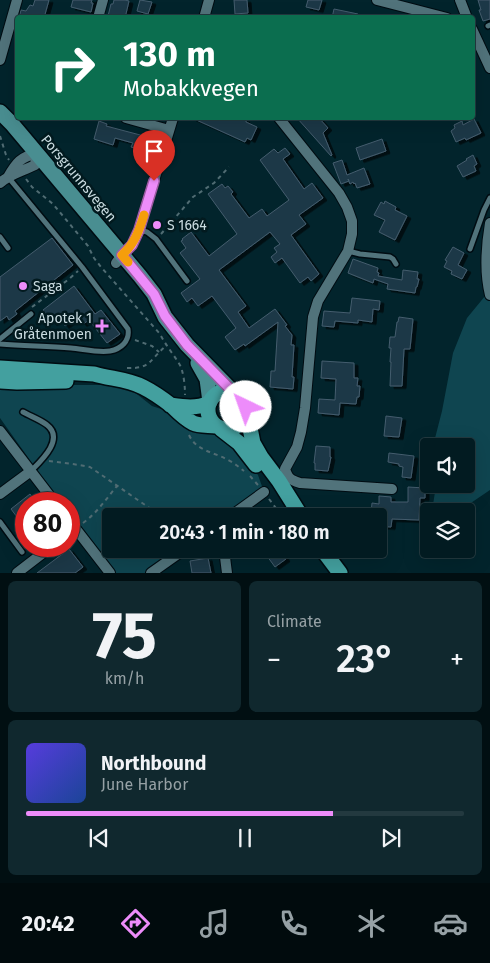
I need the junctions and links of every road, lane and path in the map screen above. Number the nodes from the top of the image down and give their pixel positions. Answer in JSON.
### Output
{"nodes":[{"id":1,"x":18,"y":0,"type":"edge"},
{"id":2,"x":103,"y":0,"type":"edge"},
{"id":3,"x":209,"y":0,"type":"edge"},
{"id":4,"x":377,"y":0,"type":"edge"},
{"id":5,"x":460,"y":0,"type":"edge"},
{"id":6,"x":99,"y":15,"type":"edge"},
{"id":7,"x":205,"y":15,"type":"edge"},
{"id":8,"x":435,"y":15,"type":"edge"},
{"id":9,"x":466,"y":15,"type":"edge"},
{"id":10,"x":475,"y":33,"type":"edge"},
{"id":11,"x":486,"y":48,"type":"edge"},
{"id":12,"x":0,"y":60,"type":"edge"},
{"id":13,"x":490,"y":68,"type":"edge"},
{"id":14,"x":0,"y":112,"type":"edge"},
{"id":15,"x":0,"y":120,"type":"edge"},
{"id":16,"x":133,"y":120,"type":"edge"},
{"id":17,"x":172,"y":120,"type":"edge"},
{"id":18,"x":281,"y":120,"type":"edge"},
{"id":19,"x":169,"y":130,"type":"junction"},
{"id":20,"x":0,"y":136,"type":"edge"},
{"id":21,"x":33,"y":158,"type":"junction"},
{"id":22,"x":9,"y":160,"type":"dead end"},
{"id":23,"x":229,"y":167,"type":"dead end"},
{"id":24,"x":24,"y":178,"type":"dead end"},
{"id":25,"x":4,"y":180,"type":"edge"},
{"id":26,"x":490,"y":198,"type":"edge"},
{"id":27,"x":490,"y":223,"type":"edge"},
{"id":28,"x":139,"y":230,"type":"junction"},
{"id":29,"x":0,"y":238,"type":"edge"},
{"id":30,"x":156,"y":239,"type":"junction"},
{"id":31,"x":8,"y":248,"type":"dead end"},
{"id":32,"x":470,"y":249,"type":"dead end"},
{"id":33,"x":348,"y":251,"type":"junction"},
{"id":34,"x":119,"y":259,"type":"junction"},
{"id":35,"x":396,"y":264,"type":"dead end"},
{"id":36,"x":82,"y":266,"type":"junction"},
{"id":37,"x":187,"y":282,"type":"dead end"},
{"id":38,"x":490,"y":295,"type":"edge"},
{"id":39,"x":31,"y":314,"type":"joint"},
{"id":40,"x":128,"y":338,"type":"junction"},
{"id":41,"x":0,"y":339,"type":"edge"},
{"id":42,"x":0,"y":344,"type":"edge"},
{"id":43,"x":187,"y":345,"type":"junction"},
{"id":44,"x":159,"y":352,"type":"dead end"},
{"id":45,"x":0,"y":368,"type":"edge"},
{"id":46,"x":105,"y":378,"type":"junction"},
{"id":47,"x":0,"y":381,"type":"edge"},
{"id":48,"x":232,"y":391,"type":"junction"},
{"id":49,"x":186,"y":402,"type":"dead end"},
{"id":50,"x":209,"y":403,"type":"junction"},
{"id":51,"x":170,"y":405,"type":"junction"},
{"id":52,"x":23,"y":412,"type":"dead end"},
{"id":53,"x":247,"y":413,"type":"junction"},
{"id":54,"x":218,"y":427,"type":"junction"},
{"id":55,"x":188,"y":430,"type":"dead end"},
{"id":56,"x":0,"y":431,"type":"edge"},
{"id":57,"x":42,"y":460,"type":"junction"},
{"id":58,"x":31,"y":471,"type":"junction"},
{"id":59,"x":118,"y":486,"type":"junction"},
{"id":60,"x":392,"y":489,"type":"dead end"},
{"id":61,"x":47,"y":492,"type":"edge"},
{"id":62,"x":264,"y":492,"type":"junction"},
{"id":63,"x":0,"y":494,"type":"edge"},
{"id":64,"x":150,"y":508,"type":"edge"},
{"id":65,"x":242,"y":508,"type":"edge"},
{"id":66,"x":276,"y":508,"type":"edge"},
{"id":67,"x":289,"y":508,"type":"edge"},
{"id":68,"x":296,"y":508,"type":"edge"},
{"id":69,"x":0,"y":522,"type":"edge"},
{"id":70,"x":80,"y":523,"type":"edge"},
{"id":71,"x":80,"y":538,"type":"edge"},
{"id":72,"x":15,"y":542,"type":"edge"},
{"id":73,"x":38,"y":557,"type":"edge"},
{"id":74,"x":172,"y":558,"type":"edge"},
{"id":75,"x":225,"y":558,"type":"edge"},
{"id":76,"x":329,"y":558,"type":"edge"},
{"id":77,"x":17,"y":573,"type":"edge"},
{"id":78,"x":110,"y":573,"type":"edge"},
{"id":79,"x":151,"y":573,"type":"edge"},
{"id":80,"x":227,"y":573,"type":"edge"},
{"id":81,"x":340,"y":573,"type":"edge"}],
"edges":[{"from":1,"to":12,"type":"street"},
{"from":2,"to":6,"type":"street"},
{"from":3,"to":7,"type":"street"},
{"from":4,"to":8,"type":"street"},
{"from":5,"to":9,"type":"street"},
{"from":10,"to":11,"type":"street"},
{"from":11,"to":13,"type":"street"},
{"from":14,"to":21,"type":"main road","name":"Porsgrunnsvegen"},
{"from":15,"to":21,"type":"main road","name":"Porsgrunnsvegen"},
{"from":16,"to":19,"type":"street"},
{"from":17,"to":19,"type":"street"},
{"from":18,"to":33,"type":"street"},
{"from":19,"to":28,"type":"street"},
{"from":20,"to":22,"type":"path"},
{"from":21,"to":25,"type":"street"},
{"from":21,"to":34,"type":"main road","name":"Porsgrunnsvegen"},
{"from":23,"to":30,"type":"path"},
{"from":24,"to":49,"type":"path"},
{"from":25,"to":36,"type":"lane"},
{"from":26,"to":32,"type":"lane"},
{"from":27,"to":38,"type":"street"},
{"from":28,"to":30,"type":"lane"},
{"from":28,"to":34,"type":"street"},
{"from":29,"to":31,"type":"lane"},
{"from":30,"to":37,"type":"lane"},
{"from":33,"to":35,"type":"lane"},
{"from":33,"to":60,"type":"street"},
{"from":34,"to":43,"type":"main road","name":"Porsgrunnsvegen"},
{"from":36,"to":39,"type":"path"},
{"from":36,"to":40,"type":"lane"},
{"from":39,"to":41,"type":"lane"},
{"from":40,"to":42,"type":"lane"},
{"from":40,"to":44,"type":"path"},
{"from":43,"to":48,"type":"main road","name":"Porsgrunnsvegen"},
{"from":43,"to":50,"type":"main road","name":"Porsgrunnsvegen"},
{"from":45,"to":46,"type":"highway"},
{"from":46,"to":47,"type":"highway"},
{"from":46,"to":51,"type":"highway"},
{"from":48,"to":50,"type":"highway"},
{"from":48,"to":53,"type":"highway","name":"Porsgrunnsvegen"},
{"from":50,"to":51,"type":"highway"},
{"from":50,"to":54,"type":"highway","name":"Porsgrunnsvegen"},
{"from":51,"to":54,"type":"highway"},
{"from":52,"to":57,"type":"lane"},
{"from":53,"to":54,"type":"highway"},
{"from":53,"to":68,"type":"highway","name":"Porsgrunnsvegen"},
{"from":54,"to":67,"type":"highway"},
{"from":55,"to":62,"type":"path"},
{"from":56,"to":58,"type":"street"},
{"from":57,"to":58,"type":"lane"},
{"from":57,"to":59,"type":"path"},
{"from":58,"to":61,"type":"street"},
{"from":58,"to":63,"type":"street"},
{"from":59,"to":64,"type":"path"},
{"from":59,"to":70,"type":"path"},
{"from":62,"to":65,"type":"street"},
{"from":62,"to":66,"type":"path"},
{"from":69,"to":72,"type":"lane"},
{"from":71,"to":78,"type":"street"},
{"from":73,"to":77,"type":"street"},
{"from":74,"to":79,"type":"street"},
{"from":75,"to":80,"type":"street"},
{"from":76,"to":81,"type":"highway"}]}
